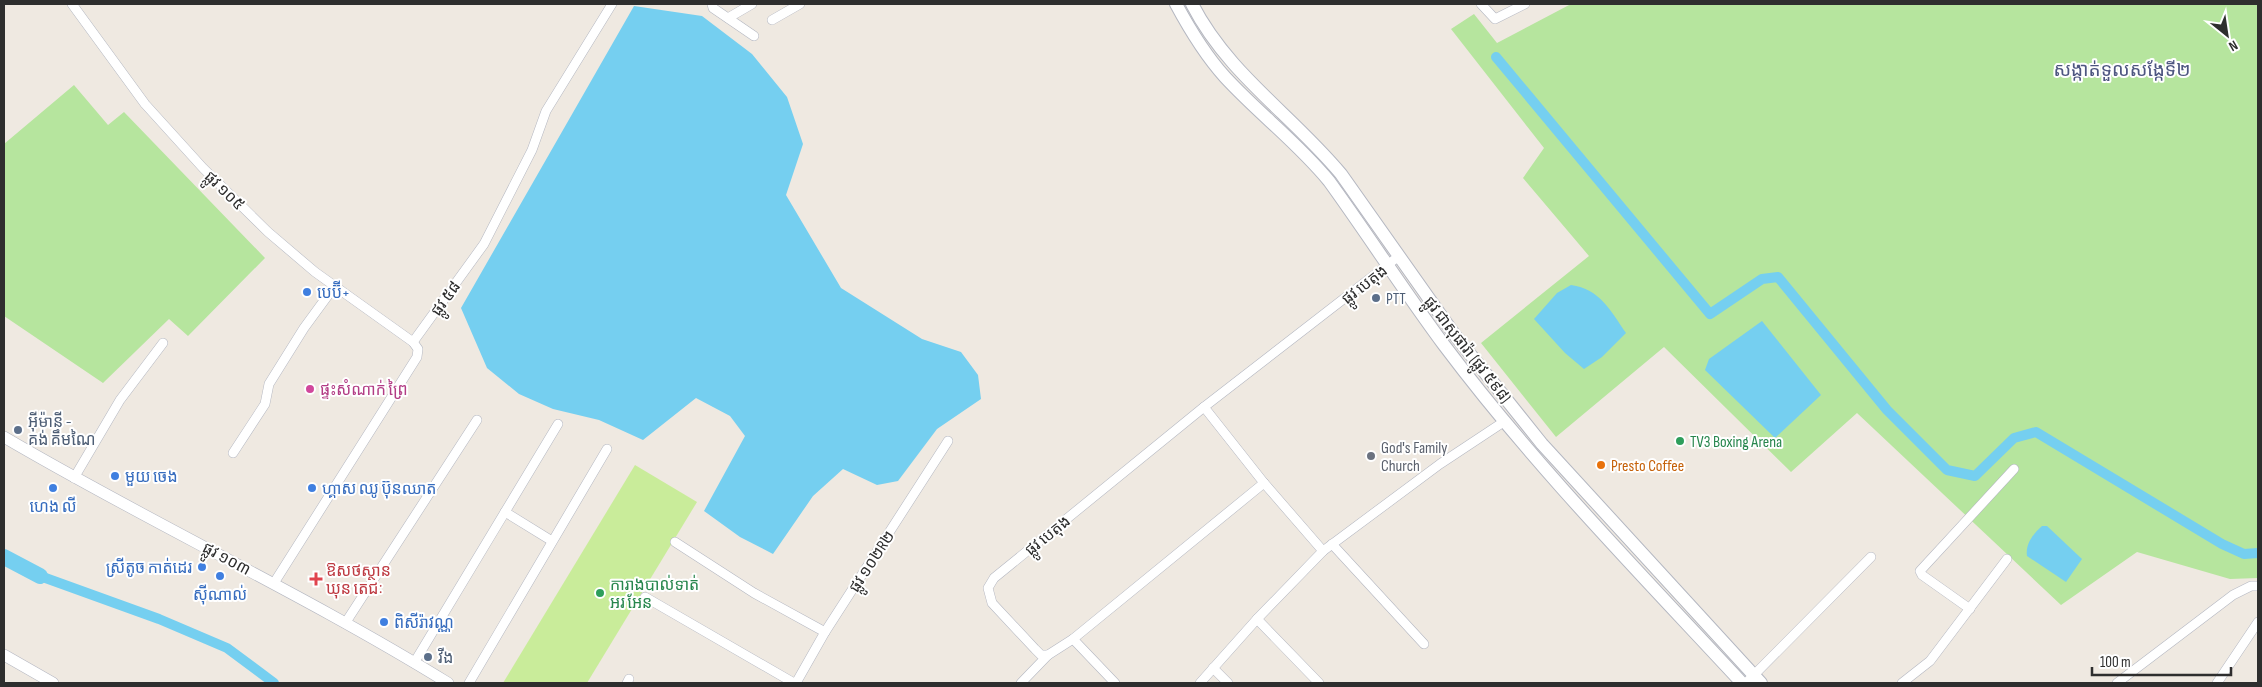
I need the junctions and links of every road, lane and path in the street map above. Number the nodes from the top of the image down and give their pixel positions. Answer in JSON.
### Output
{"nodes":[{"id":1,"x":72,"y":4,"type":"edge"},
{"id":2,"x":612,"y":4,"type":"edge"},
{"id":3,"x":712,"y":4,"type":"edge"},
{"id":4,"x":752,"y":4,"type":"edge"},
{"id":5,"x":800,"y":4,"type":"edge"},
{"id":6,"x":1176,"y":4,"type":"edge"},
{"id":7,"x":1192,"y":4,"type":"edge"},
{"id":8,"x":1481,"y":4,"type":"edge"},
{"id":9,"x":1525,"y":4,"type":"edge"},
{"id":10,"x":728,"y":18,"type":"junction"},
{"id":11,"x":772,"y":20,"type":"dead end"},
{"id":12,"x":754,"y":36,"type":"dead end"},
{"id":13,"x":1399,"y":256,"type":"junction"},
{"id":14,"x":1388,"y":265,"type":"junction"},
{"id":15,"x":334,"y":287,"type":"junction"},
{"id":16,"x":413,"y":342,"type":"junction"},
{"id":17,"x":163,"y":343,"type":"dead end"},
{"id":18,"x":1204,"y":407,"type":"junction"},
{"id":19,"x":477,"y":420,"type":"dead end"},
{"id":20,"x":1505,"y":421,"type":"junction"},
{"id":21,"x":558,"y":424,"type":"dead end"},
{"id":22,"x":4,"y":438,"type":"edge"},
{"id":23,"x":948,"y":441,"type":"dead end"},
{"id":24,"x":607,"y":449,"type":"dead end"},
{"id":25,"x":233,"y":453,"type":"dead end"},
{"id":26,"x":2014,"y":469,"type":"dead end"},
{"id":27,"x":74,"y":478,"type":"junction"},
{"id":28,"x":1264,"y":483,"type":"junction"},
{"id":29,"x":1599,"y":506,"type":"junction"},
{"id":30,"x":505,"y":512,"type":"junction"},
{"id":31,"x":1588,"y":516,"type":"junction"},
{"id":32,"x":552,"y":541,"type":"junction"},
{"id":33,"x":675,"y":542,"type":"dead end"},
{"id":34,"x":1332,"y":544,"type":"junction"},
{"id":35,"x":1323,"y":551,"type":"junction"},
{"id":36,"x":1870,"y":558,"type":"dead end"},
{"id":37,"x":2007,"y":559,"type":"dead end"},
{"id":38,"x":274,"y":583,"type":"junction"},
{"id":39,"x":2258,"y":586,"type":"edge"},
{"id":40,"x":644,"y":597,"type":"dead end"},
{"id":41,"x":1970,"y":609,"type":"junction"},
{"id":42,"x":1257,"y":619,"type":"junction"},
{"id":43,"x":346,"y":622,"type":"junction"},
{"id":44,"x":2258,"y":622,"type":"edge"},
{"id":45,"x":825,"y":632,"type":"junction"},
{"id":46,"x":1073,"y":639,"type":"junction"},
{"id":47,"x":1424,"y":644,"type":"dead end"},
{"id":48,"x":1048,"y":654,"type":"junction"},
{"id":49,"x":4,"y":655,"type":"edge"},
{"id":50,"x":414,"y":663,"type":"junction"},
{"id":51,"x":1213,"y":668,"type":"junction"},
{"id":52,"x":1754,"y":681,"type":"edge"},
{"id":53,"x":1112,"y":682,"type":"edge"},
{"id":54,"x":2122,"y":682,"type":"edge"},
{"id":55,"x":52,"y":683,"type":"edge"},
{"id":56,"x":448,"y":683,"type":"edge"},
{"id":57,"x":469,"y":683,"type":"edge"},
{"id":58,"x":795,"y":683,"type":"edge"},
{"id":59,"x":1021,"y":683,"type":"edge"},
{"id":60,"x":1200,"y":683,"type":"edge"},
{"id":61,"x":1228,"y":683,"type":"edge"},
{"id":62,"x":1319,"y":683,"type":"edge"},
{"id":63,"x":1742,"y":683,"type":"edge"},
{"id":64,"x":1902,"y":683,"type":"edge"},
{"id":65,"x":2217,"y":683,"type":"edge"}],
"edges":[{"from":1,"to":15,"type":"street","name":"ផ្លូវ ១០៥"},
{"from":2,"to":16,"type":"street","name":"ផ្លូវ ៥៨"},
{"from":3,"to":10,"type":"street"},
{"from":4,"to":10,"type":"street"},
{"from":5,"to":11,"type":"street"},
{"from":6,"to":14,"type":"main road","name":"ផ្លូវ ជាសុផារ៉ា (ផ្លូវ ៥៩៨)"},
{"from":7,"to":13,"type":"main road","name":"ផ្លូវ ជាសុផារ៉ា (ផ្លូវ ៥៩៨)"},
{"from":8,"to":9,"type":"street"},
{"from":10,"to":12,"type":"street"},
{"from":13,"to":14,"type":"street","name":"ផ្លូវ បេតុង"},
{"from":13,"to":29,"type":"main road","name":"ផ្លូវ ជាសុផារ៉ា (ផ្លូវ ៥៩៨)"},
{"from":14,"to":18,"type":"street","name":"ផ្លូវ បេតុង"},
{"from":14,"to":20,"type":"main road","name":"ផ្លូវ ជាសុផារ៉ា (ផ្លូវ ៥៩៨)"},
{"from":15,"to":16,"type":"street","name":"ផ្លូវ ១០៥"},
{"from":15,"to":25,"type":"street"},
{"from":16,"to":38,"type":"street"},
{"from":17,"to":27,"type":"street"},
{"from":18,"to":28,"type":"street"},
{"from":18,"to":48,"type":"street","name":"ផ្លូវ បេតុង"},
{"from":19,"to":43,"type":"street"},
{"from":20,"to":31,"type":"main road","name":"ផ្លូវ ជាសុផារ៉ា (ផ្លូវ ៥៩៨)"},
{"from":20,"to":34,"type":"street"},
{"from":21,"to":30,"type":"street"},
{"from":22,"to":27,"type":"street","name":"ផ្លូវ ១០៣"},
{"from":23,"to":45,"type":"street","name":"ផ្លូវ ១០២R២"},
{"from":24,"to":32,"type":"street"},
{"from":26,"to":41,"type":"street"},
{"from":27,"to":38,"type":"street","name":"ផ្លូវ ១០៣"},
{"from":28,"to":35,"type":"street"},
{"from":28,"to":46,"type":"street"},
{"from":29,"to":31,"type":"main road"},
{"from":29,"to":52,"type":"main road","name":"ផ្លូវ ជាសុផារ៉ា (ផ្លូវ ៥៩៨)"},
{"from":30,"to":32,"type":"street"},
{"from":30,"to":50,"type":"street"},
{"from":31,"to":63,"type":"main road","name":"ផ្លូវ ជាសុផារ៉ា (ផ្លូវ ៥៩៨)"},
{"from":32,"to":57,"type":"street"},
{"from":33,"to":45,"type":"street"},
{"from":34,"to":35,"type":"street"},
{"from":34,"to":47,"type":"street"},
{"from":35,"to":42,"type":"street"},
{"from":36,"to":52,"type":"street"},
{"from":37,"to":41,"type":"street"},
{"from":38,"to":43,"type":"street","name":"ផ្លូវ ១០៣"},
{"from":39,"to":54,"type":"street"},
{"from":40,"to":58,"type":"street"},
{"from":41,"to":64,"type":"street"},
{"from":42,"to":51,"type":"street"},
{"from":42,"to":62,"type":"street"},
{"from":43,"to":50,"type":"street","name":"ផ្លូវ ១០៣"},
{"from":44,"to":65,"type":"street"},
{"from":45,"to":58,"type":"street","name":"ផ្លូវ ១០២R២"},
{"from":46,"to":48,"type":"street"},
{"from":46,"to":53,"type":"street"},
{"from":48,"to":59,"type":"street"},
{"from":49,"to":55,"type":"street"},
{"from":50,"to":56,"type":"street","name":"ផ្លូវ ១០៣"},
{"from":51,"to":60,"type":"street"},
{"from":51,"to":61,"type":"street"}]}
